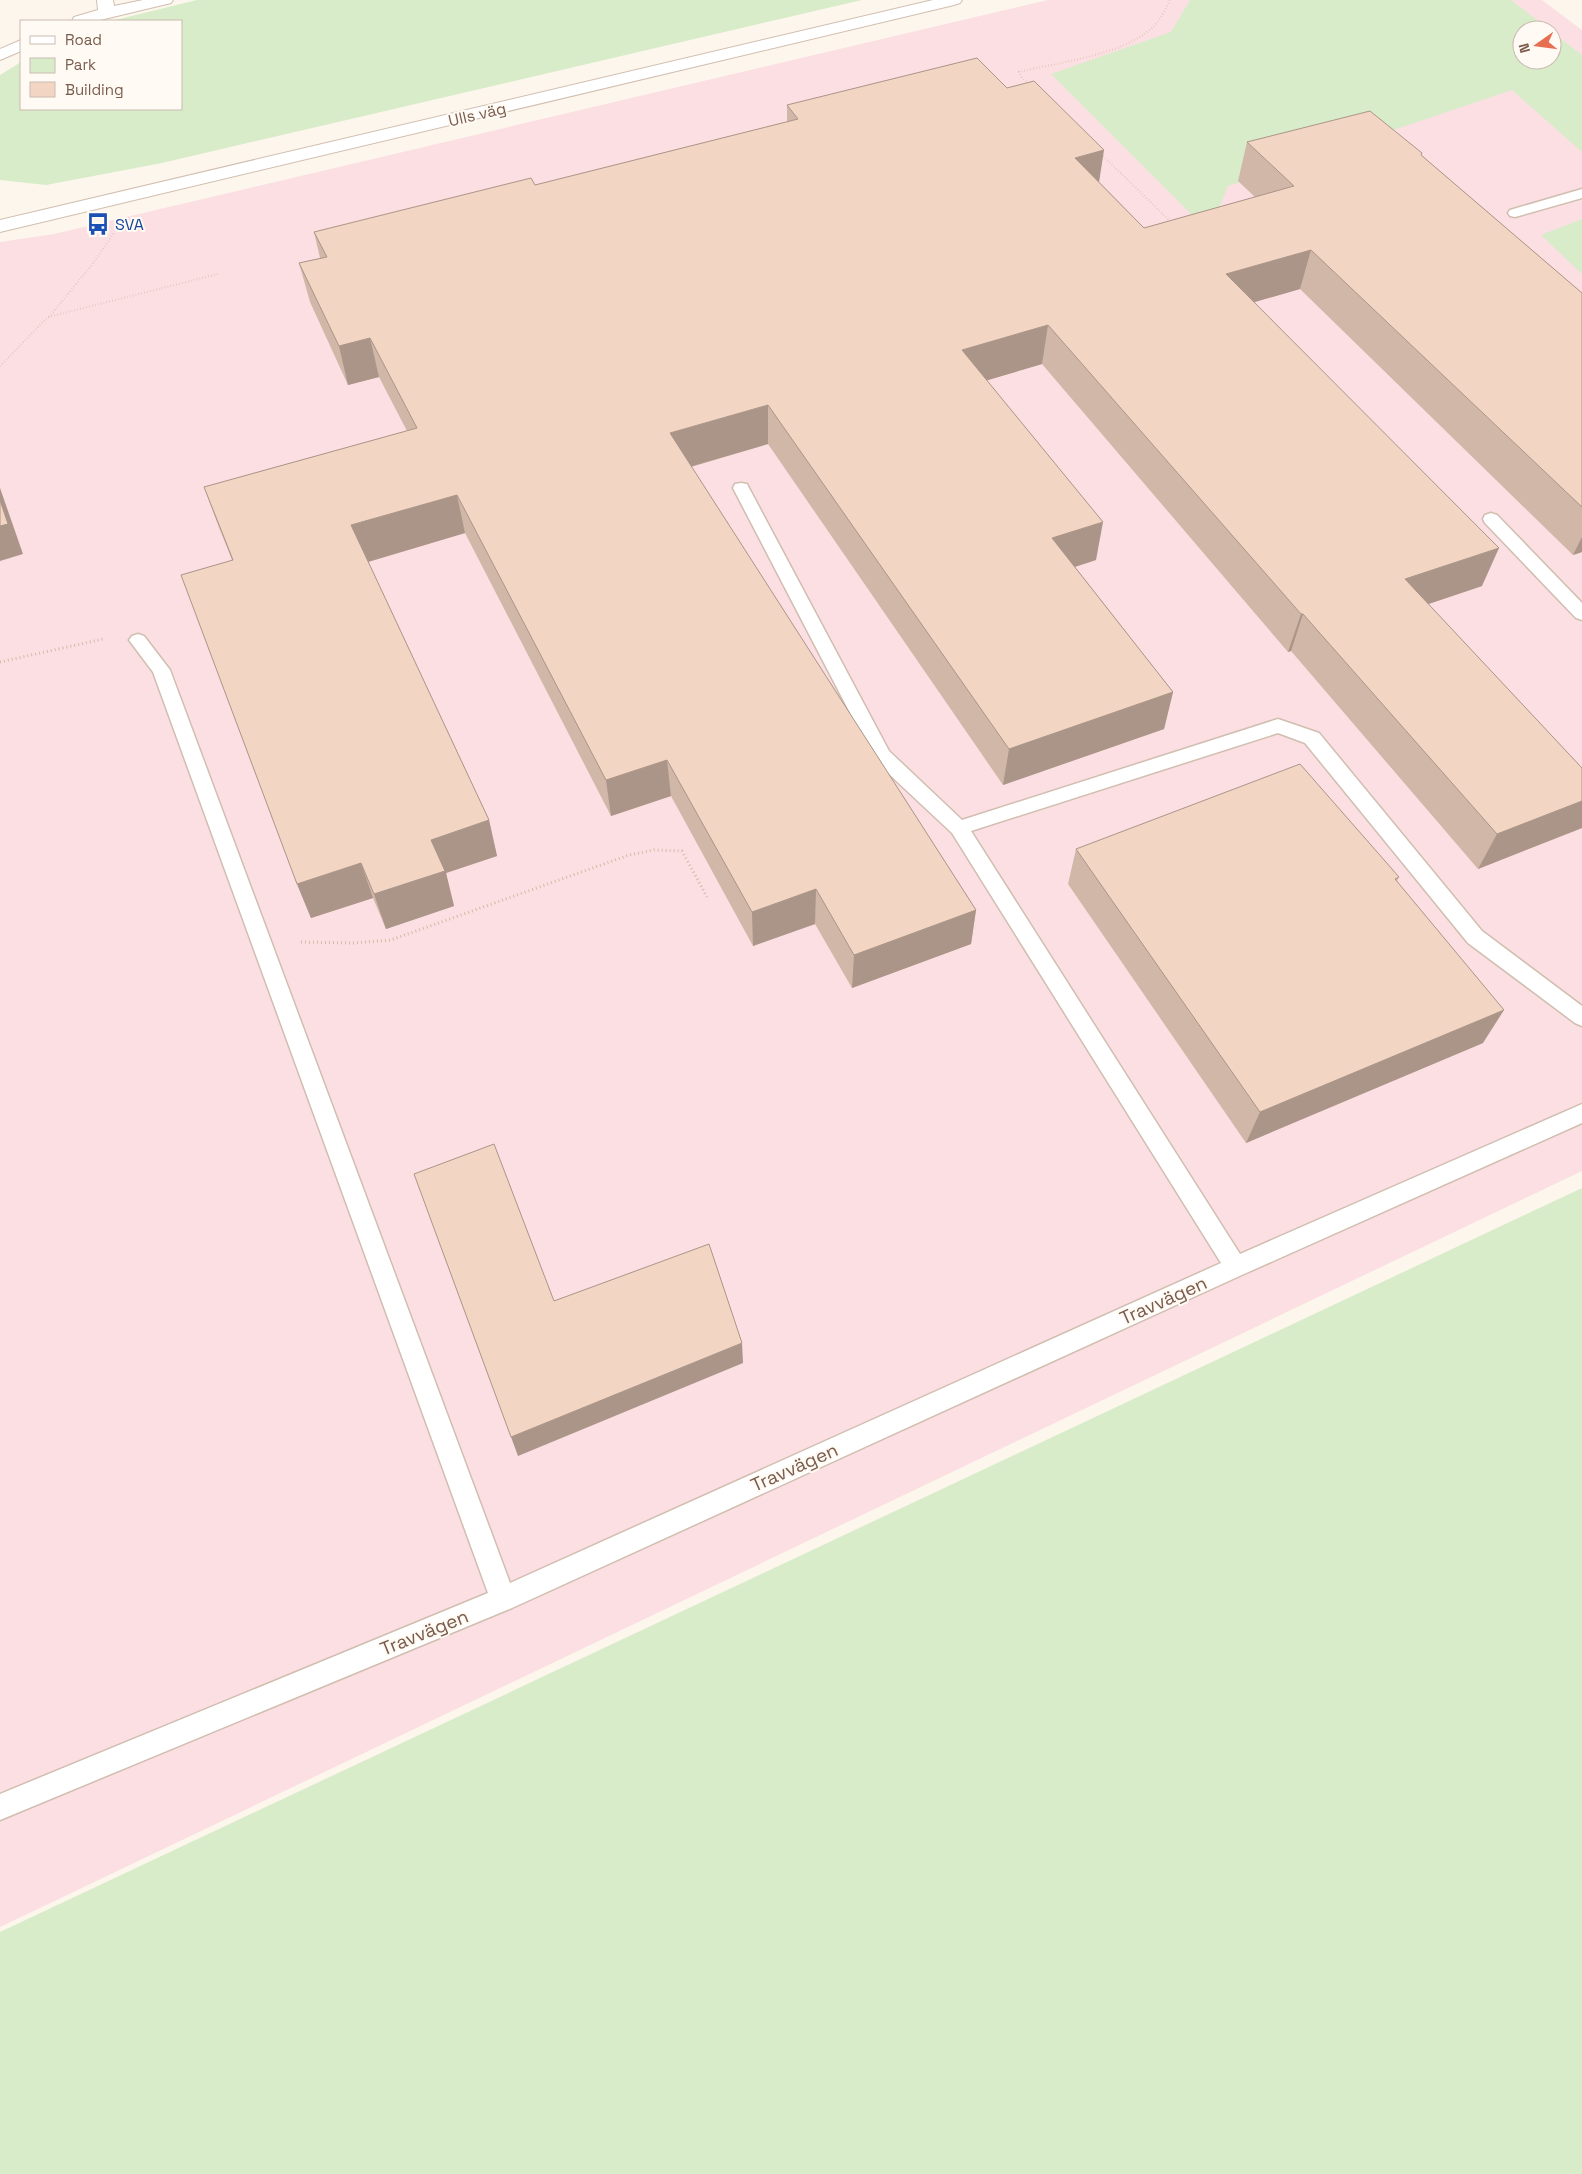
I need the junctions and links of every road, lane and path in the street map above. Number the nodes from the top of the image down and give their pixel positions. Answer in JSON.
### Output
{"nodes":[{"id":1,"x":165,"y":0,"type":"edge"},
{"id":2,"x":954,"y":0,"type":"edge"},
{"id":3,"x":1170,"y":0,"type":"edge"},
{"id":4,"x":105,"y":6,"type":"edge"},
{"id":5,"x":82,"y":20,"type":"edge"},
{"id":6,"x":20,"y":45,"type":"edge"},
{"id":7,"x":0,"y":55,"type":"edge"},
{"id":8,"x":1033,"y":87,"type":"edge"},
{"id":9,"x":1100,"y":154,"type":"dead end"},
{"id":10,"x":1582,"y":193,"type":"edge"},
{"id":11,"x":138,"y":194,"type":"junction"},
{"id":12,"x":1515,"y":213,"type":"dead end"},
{"id":13,"x":0,"y":226,"type":"edge"},
{"id":14,"x":1176,"y":227,"type":"edge"},
{"id":15,"x":218,"y":274,"type":"dead end"},
{"id":16,"x":48,"y":318,"type":"junction"},
{"id":17,"x":0,"y":366,"type":"edge"},
{"id":18,"x":741,"y":488,"type":"dead end"},
{"id":19,"x":1492,"y":519,"type":"dead end"},
{"id":20,"x":1582,"y":614,"type":"edge"},
{"id":21,"x":138,"y":640,"type":"joint"},
{"id":22,"x":0,"y":662,"type":"edge"},
{"id":23,"x":959,"y":828,"type":"junction"},
{"id":24,"x":707,"y":897,"type":"dead end"},
{"id":25,"x":260,"y":940,"type":"junction"},
{"id":26,"x":1582,"y":1017,"type":"edge"},
{"id":27,"x":1582,"y":1113,"type":"edge"},
{"id":28,"x":1236,"y":1267,"type":"junction"},
{"id":29,"x":503,"y":1599,"type":"junction"},
{"id":30,"x":0,"y":1807,"type":"edge"}],
"edges":[{"from":1,"to":4,"type":"street"},
{"from":2,"to":11,"type":"street","name":"Ulls väg"},
{"from":3,"to":8,"type":"path"},
{"from":4,"to":5,"type":"street"},
{"from":6,"to":7,"type":"street"},
{"from":9,"to":14,"type":"path"},
{"from":10,"to":12,"type":"lane"},
{"from":11,"to":13,"type":"street","name":"Ulls väg"},
{"from":11,"to":16,"type":"path"},
{"from":15,"to":16,"type":"path"},
{"from":16,"to":17,"type":"path"},
{"from":18,"to":23,"type":"lane"},
{"from":19,"to":20,"type":"lane"},
{"from":21,"to":22,"type":"path"},
{"from":21,"to":25,"type":"lane"},
{"from":23,"to":26,"type":"lane"},
{"from":23,"to":28,"type":"lane"},
{"from":24,"to":25,"type":"path"},
{"from":25,"to":29,"type":"lane"},
{"from":27,"to":28,"type":"lane","name":"Travvägen"},
{"from":28,"to":29,"type":"lane","name":"Travvägen"},
{"from":29,"to":30,"type":"lane","name":"Travvägen"}]}
